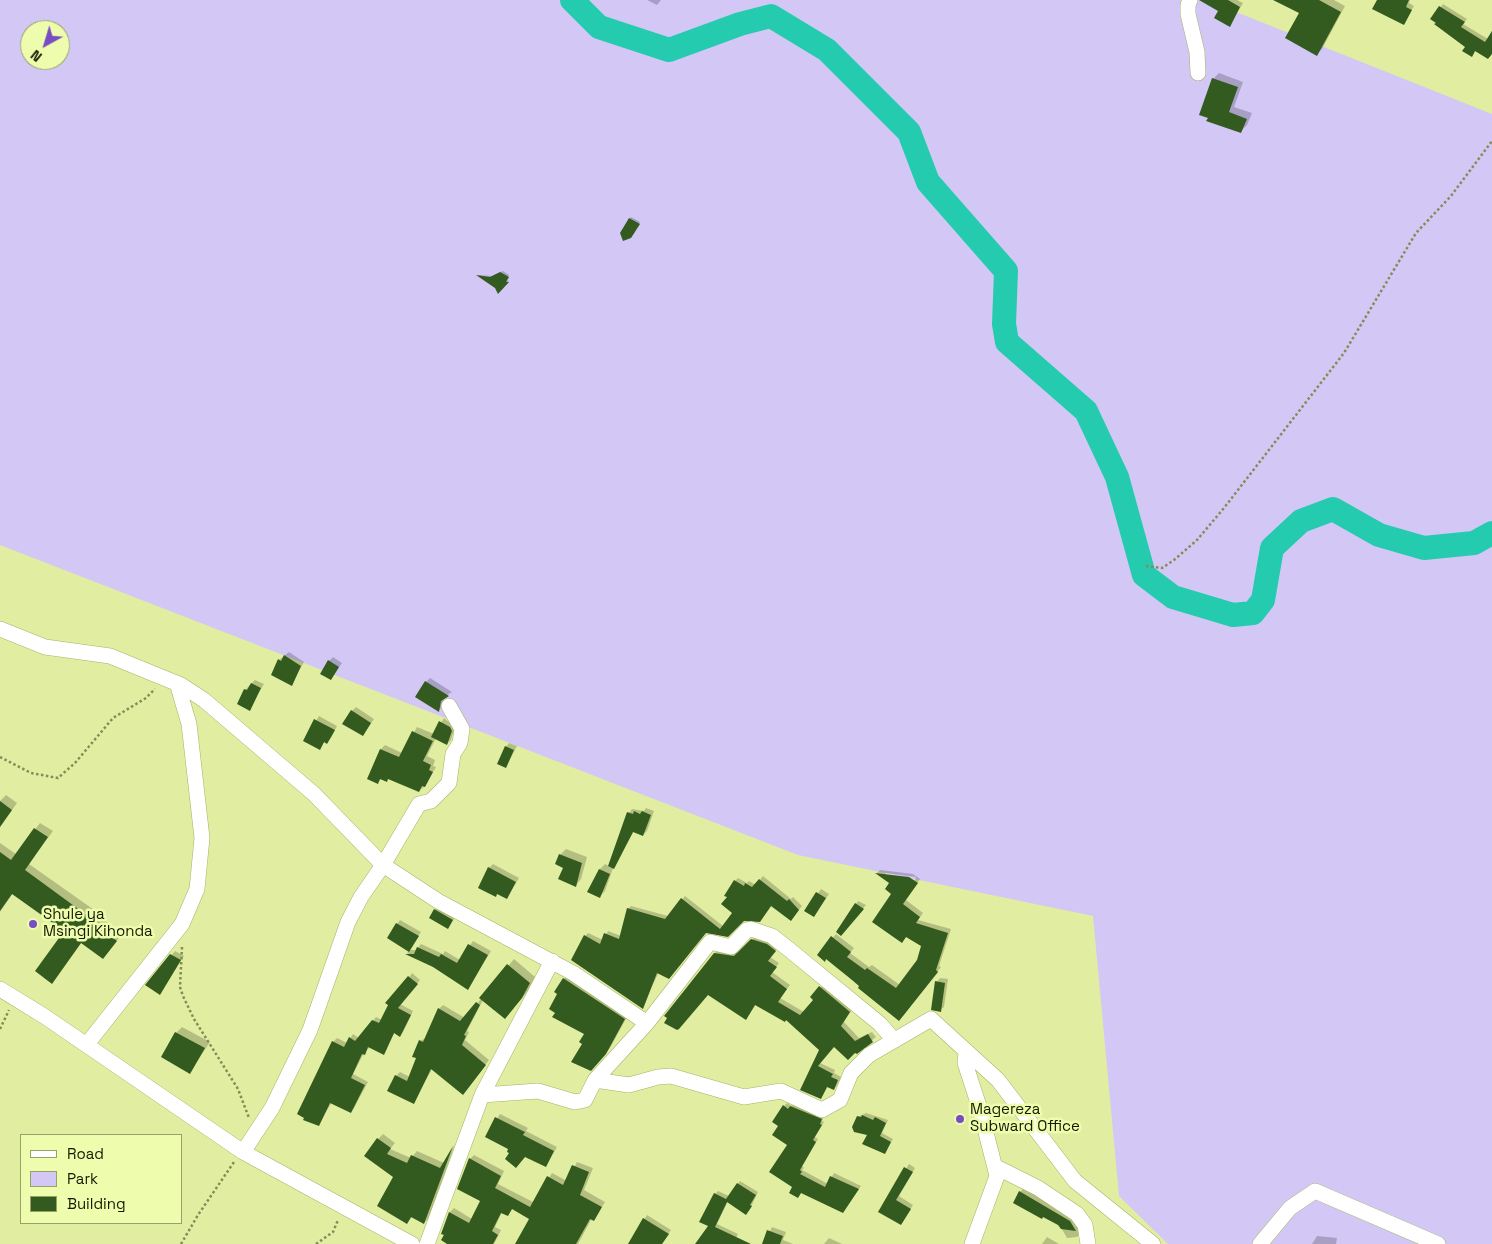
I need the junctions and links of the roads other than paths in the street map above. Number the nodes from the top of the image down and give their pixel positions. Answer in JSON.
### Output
{"nodes":[{"id":1,"x":1190,"y":0,"type":"edge"},
{"id":2,"x":1198,"y":73,"type":"dead end"},
{"id":3,"x":0,"y":629,"type":"edge"},
{"id":4,"x":170,"y":680,"type":"junction"},
{"id":5,"x":448,"y":706,"type":"dead end"},
{"id":6,"x":383,"y":865,"type":"junction"},
{"id":7,"x":552,"y":962,"type":"junction"},
{"id":8,"x":0,"y":989,"type":"edge"},
{"id":9,"x":647,"y":1023,"type":"junction"},
{"id":10,"x":894,"y":1040,"type":"junction"},
{"id":11,"x":86,"y":1044,"type":"junction"},
{"id":12,"x":966,"y":1052,"type":"junction"},
{"id":13,"x":595,"y":1080,"type":"junction"},
{"id":14,"x":482,"y":1095,"type":"junction"},
{"id":15,"x":244,"y":1152,"type":"junction"},
{"id":16,"x":996,"y":1167,"type":"junction"},
{"id":17,"x":412,"y":1244,"type":"edge"},
{"id":18,"x":428,"y":1244,"type":"edge"},
{"id":19,"x":972,"y":1244,"type":"edge"},
{"id":20,"x":1088,"y":1244,"type":"edge"},
{"id":21,"x":1153,"y":1244,"type":"edge"},
{"id":22,"x":1260,"y":1244,"type":"edge"},
{"id":23,"x":1438,"y":1244,"type":"edge"}],
"edges":[{"from":1,"to":2,"type":"street"},
{"from":3,"to":4,"type":"street"},
{"from":4,"to":6,"type":"street"},
{"from":4,"to":11,"type":"street"},
{"from":5,"to":6,"type":"street"},
{"from":6,"to":7,"type":"street"},
{"from":6,"to":15,"type":"street"},
{"from":7,"to":9,"type":"street"},
{"from":7,"to":14,"type":"street"},
{"from":8,"to":11,"type":"street"},
{"from":9,"to":10,"type":"street"},
{"from":9,"to":13,"type":"street"},
{"from":10,"to":12,"type":"street"},
{"from":10,"to":13,"type":"street"},
{"from":11,"to":15,"type":"street"},
{"from":12,"to":16,"type":"street"},
{"from":12,"to":21,"type":"street"},
{"from":13,"to":14,"type":"street"},
{"from":14,"to":18,"type":"street"},
{"from":15,"to":17,"type":"street"},
{"from":16,"to":19,"type":"street"},
{"from":16,"to":20,"type":"street"},
{"from":22,"to":23,"type":"street"}]}
